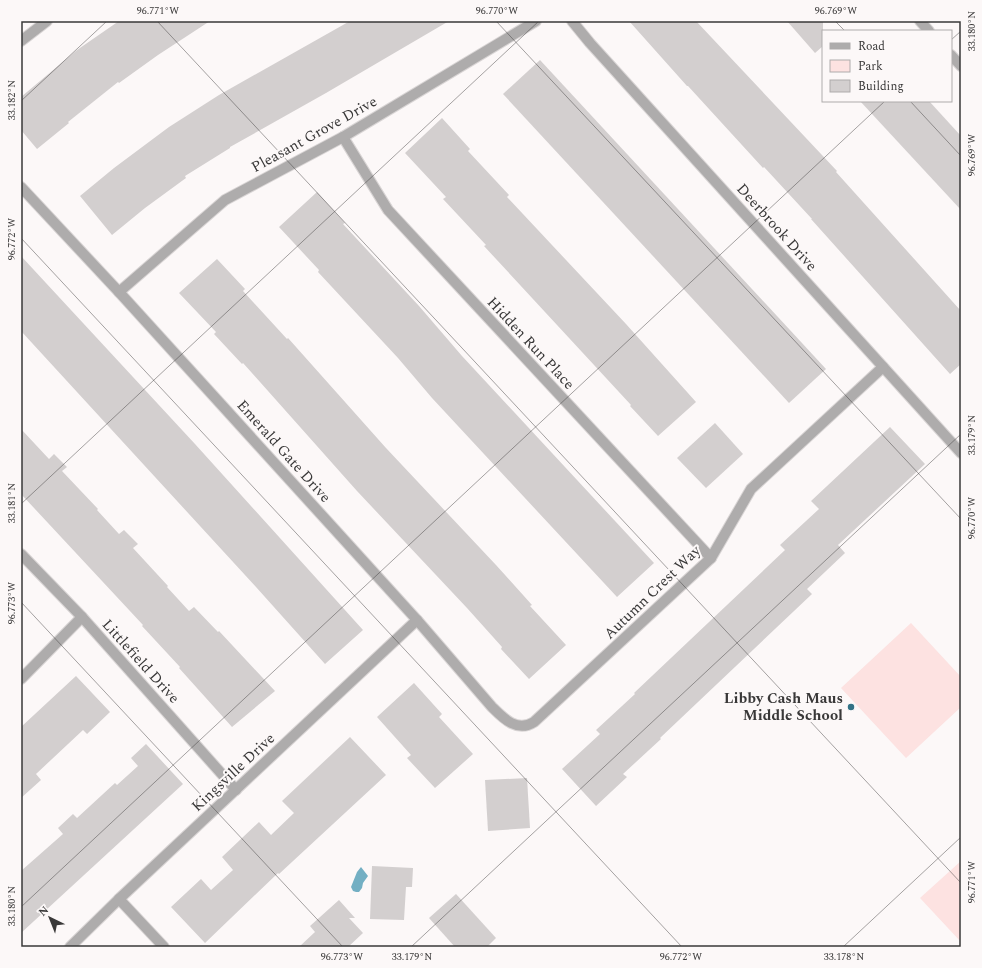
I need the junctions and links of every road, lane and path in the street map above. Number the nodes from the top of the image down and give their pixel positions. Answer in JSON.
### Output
{"nodes":[{"id":1,"x":47,"y":21,"type":"edge"},
{"id":2,"x":536,"y":21,"type":"edge"},
{"id":3,"x":572,"y":21,"type":"edge"},
{"id":4,"x":920,"y":21,"type":"edge"},
{"id":5,"x":928,"y":30,"type":"edge"},
{"id":6,"x":21,"y":41,"type":"edge"},
{"id":7,"x":952,"y":56,"type":"edge"},
{"id":8,"x":961,"y":66,"type":"edge"},
{"id":9,"x":343,"y":137,"type":"junction"},
{"id":10,"x":21,"y":187,"type":"edge"},
{"id":11,"x":119,"y":292,"type":"junction"},
{"id":12,"x":883,"y":367,"type":"junction"},
{"id":13,"x":961,"y":453,"type":"edge"},
{"id":14,"x":21,"y":554,"type":"edge"},
{"id":15,"x":711,"y":558,"type":"junction"},
{"id":16,"x":82,"y":618,"type":"junction"},
{"id":17,"x":417,"y":620,"type":"junction"},
{"id":18,"x":21,"y":679,"type":"edge"},
{"id":19,"x":528,"y":726,"type":"joint"},
{"id":20,"x":236,"y":790,"type":"junction"},
{"id":21,"x":119,"y":899,"type":"junction"},
{"id":22,"x":70,"y":947,"type":"edge"},
{"id":23,"x":164,"y":947,"type":"edge"}],
"edges":[{"from":1,"to":6,"type":"street"},
{"from":2,"to":9,"type":"street","name":"Pleasant Grove Drive"},
{"from":3,"to":12,"type":"street","name":"Deerbrook Drive"},
{"from":4,"to":5,"type":"street"},
{"from":7,"to":8,"type":"street"},
{"from":9,"to":11,"type":"street","name":"Pleasant Grove Drive"},
{"from":9,"to":15,"type":"street","name":"Hidden Run Place"},
{"from":10,"to":11,"type":"street","name":"Emerald Gate Drive"},
{"from":11,"to":17,"type":"street","name":"Emerald Gate Drive"},
{"from":12,"to":13,"type":"street","name":"Deerbrook Drive"},
{"from":12,"to":15,"type":"street","name":"Autumn Crest Way"},
{"from":14,"to":16,"type":"street","name":"Littlefield Drive"},
{"from":15,"to":19,"type":"street","name":"Autumn Crest Way"},
{"from":16,"to":18,"type":"street"},
{"from":16,"to":20,"type":"street","name":"Littlefield Drive"},
{"from":17,"to":19,"type":"street","name":"Emerald Gate Drive"},
{"from":17,"to":20,"type":"street","name":"Kingsville Drive"},
{"from":20,"to":21,"type":"street","name":"Kingsville Drive"},
{"from":21,"to":22,"type":"street","name":"Kingsville Drive"},
{"from":21,"to":23,"type":"street"}]}
